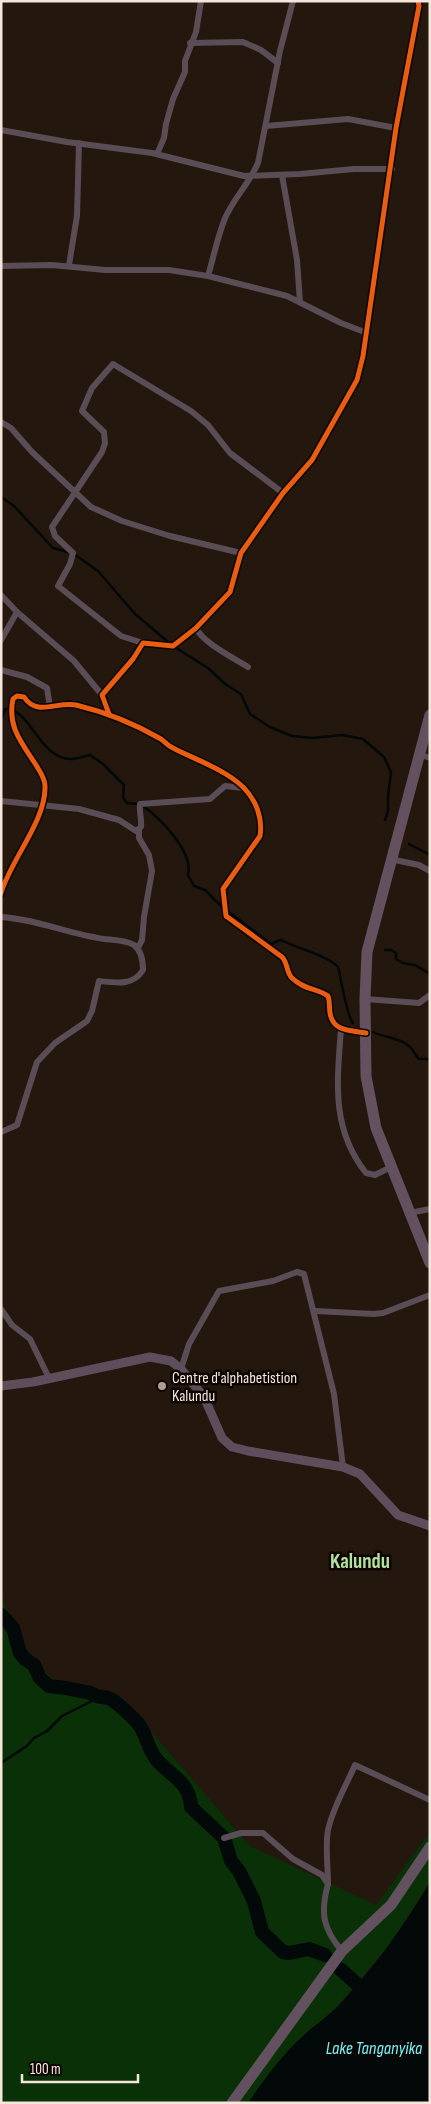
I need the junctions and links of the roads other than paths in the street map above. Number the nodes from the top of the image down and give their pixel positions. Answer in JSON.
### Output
{"nodes":[{"id":1,"x":201,"y":1,"type":"edge"},
{"id":2,"x":293,"y":1,"type":"edge"},
{"id":3,"x":418,"y":1,"type":"edge"},
{"id":4,"x":190,"y":43,"type":"junction"},
{"id":5,"x":278,"y":63,"type":"junction"},
{"id":6,"x":266,"y":126,"type":"junction"},
{"id":7,"x":396,"y":128,"type":"junction"},
{"id":8,"x":1,"y":130,"type":"edge"},
{"id":9,"x":79,"y":143,"type":"junction"},
{"id":10,"x":158,"y":154,"type":"junction"},
{"id":11,"x":392,"y":169,"type":"junction"},
{"id":12,"x":282,"y":175,"type":"junction"},
{"id":13,"x":252,"y":176,"type":"junction"},
{"id":14,"x":1,"y":266,"type":"edge"},
{"id":15,"x":68,"y":266,"type":"junction"},
{"id":16,"x":208,"y":276,"type":"junction"},
{"id":17,"x":300,"y":302,"type":"junction"},
{"id":18,"x":367,"y":333,"type":"junction"},
{"id":19,"x":1,"y":422,"type":"edge"},
{"id":20,"x":283,"y":493,"type":"junction"},
{"id":21,"x":76,"y":494,"type":"junction"},
{"id":22,"x":241,"y":553,"type":"junction"},
{"id":23,"x":1,"y":595,"type":"edge"},
{"id":24,"x":17,"y":612,"type":"junction"},
{"id":25,"x":196,"y":628,"type":"junction"},
{"id":26,"x":1,"y":640,"type":"edge"},
{"id":27,"x":143,"y":643,"type":"junction"},
{"id":28,"x":248,"y":667,"type":"dead end"},
{"id":29,"x":1,"y":670,"type":"edge"},
{"id":30,"x":102,"y":695,"type":"junction"},
{"id":31,"x":50,"y":707,"type":"junction"},
{"id":32,"x":108,"y":714,"type":"junction"},
{"id":33,"x":430,"y":715,"type":"edge"},
{"id":34,"x":424,"y":756,"type":"edge"},
{"id":35,"x":244,"y":788,"type":"junction"},
{"id":36,"x":1,"y":801,"type":"edge"},
{"id":37,"x":42,"y":806,"type":"junction"},
{"id":38,"x":139,"y":830,"type":"junction"},
{"id":39,"x":390,"y":860,"type":"junction"},
{"id":40,"x":430,"y":871,"type":"edge"},
{"id":41,"x":1,"y":893,"type":"edge"},
{"id":42,"x":1,"y":917,"type":"edge"},
{"id":43,"x":138,"y":948,"type":"junction"},
{"id":44,"x":430,"y":995,"type":"edge"},
{"id":45,"x":365,"y":999,"type":"junction"},
{"id":46,"x":341,"y":1029,"type":"junction"},
{"id":47,"x":366,"y":1033,"type":"junction"},
{"id":48,"x":1,"y":1132,"type":"edge"},
{"id":49,"x":393,"y":1166,"type":"junction"},
{"id":50,"x":430,"y":1209,"type":"edge"},
{"id":51,"x":410,"y":1213,"type":"junction"},
{"id":52,"x":430,"y":1263,"type":"edge"},
{"id":53,"x":430,"y":1295,"type":"edge"},
{"id":54,"x":1,"y":1309,"type":"edge"},
{"id":55,"x":314,"y":1311,"type":"junction"},
{"id":56,"x":181,"y":1369,"type":"junction"},
{"id":57,"x":48,"y":1378,"type":"junction"},
{"id":58,"x":1,"y":1386,"type":"edge"},
{"id":59,"x":343,"y":1467,"type":"junction"},
{"id":60,"x":430,"y":1526,"type":"edge"},
{"id":61,"x":430,"y":1800,"type":"edge"},
{"id":62,"x":224,"y":1838,"type":"dead end"},
{"id":63,"x":430,"y":1848,"type":"edge"},
{"id":64,"x":328,"y":1884,"type":"junction"},
{"id":65,"x":342,"y":1951,"type":"junction"},
{"id":66,"x":232,"y":2103,"type":"edge"}],
"edges":[{"from":1,"to":4,"type":"street"},
{"from":2,"to":5,"type":"street"},
{"from":3,"to":7,"type":"street"},
{"from":4,"to":5,"type":"street"},
{"from":4,"to":10,"type":"street"},
{"from":5,"to":6,"type":"street"},
{"from":6,"to":7,"type":"street"},
{"from":6,"to":13,"type":"street"},
{"from":7,"to":11,"type":"street"},
{"from":8,"to":9,"type":"street"},
{"from":9,"to":10,"type":"street"},
{"from":9,"to":15,"type":"street"},
{"from":10,"to":13,"type":"street"},
{"from":11,"to":12,"type":"street"},
{"from":11,"to":18,"type":"street"},
{"from":12,"to":13,"type":"street"},
{"from":12,"to":17,"type":"street"},
{"from":13,"to":16,"type":"street"},
{"from":14,"to":15,"type":"street"},
{"from":15,"to":16,"type":"street"},
{"from":16,"to":17,"type":"street"},
{"from":17,"to":18,"type":"street"},
{"from":18,"to":20,"type":"street"},
{"from":19,"to":21,"type":"street"},
{"from":20,"to":21,"type":"street"},
{"from":20,"to":22,"type":"street"},
{"from":21,"to":22,"type":"street"},
{"from":21,"to":27,"type":"street"},
{"from":22,"to":25,"type":"street"},
{"from":23,"to":24,"type":"street"},
{"from":24,"to":26,"type":"street"},
{"from":24,"to":30,"type":"street"},
{"from":25,"to":27,"type":"street"},
{"from":25,"to":28,"type":"street"},
{"from":27,"to":30,"type":"street"},
{"from":29,"to":31,"type":"street"},
{"from":30,"to":32,"type":"street"},
{"from":31,"to":32,"type":"street"},
{"from":31,"to":37,"type":"street"},
{"from":32,"to":35,"type":"street"},
{"from":33,"to":34,"type":"highway"},
{"from":34,"to":39,"type":"highway"},
{"from":35,"to":38,"type":"street"},
{"from":35,"to":46,"type":"street"},
{"from":36,"to":37,"type":"street"},
{"from":37,"to":38,"type":"street"},
{"from":37,"to":41,"type":"street"},
{"from":38,"to":43,"type":"street"},
{"from":39,"to":40,"type":"street"},
{"from":39,"to":45,"type":"highway"},
{"from":42,"to":43,"type":"street"},
{"from":43,"to":48,"type":"street"},
{"from":44,"to":45,"type":"street"},
{"from":45,"to":47,"type":"highway"},
{"from":46,"to":47,"type":"street"},
{"from":46,"to":49,"type":"street"},
{"from":47,"to":49,"type":"highway"},
{"from":49,"to":51,"type":"highway"},
{"from":50,"to":51,"type":"street"},
{"from":51,"to":52,"type":"highway"},
{"from":53,"to":55,"type":"street"},
{"from":54,"to":57,"type":"street"},
{"from":55,"to":56,"type":"street"},
{"from":55,"to":59,"type":"street"},
{"from":56,"to":57,"type":"street"},
{"from":56,"to":59,"type":"street"},
{"from":57,"to":58,"type":"street"},
{"from":59,"to":60,"type":"street"},
{"from":61,"to":64,"type":"street"},
{"from":62,"to":64,"type":"street"},
{"from":63,"to":65,"type":"highway"},
{"from":64,"to":65,"type":"street"},
{"from":65,"to":66,"type":"highway"}]}
